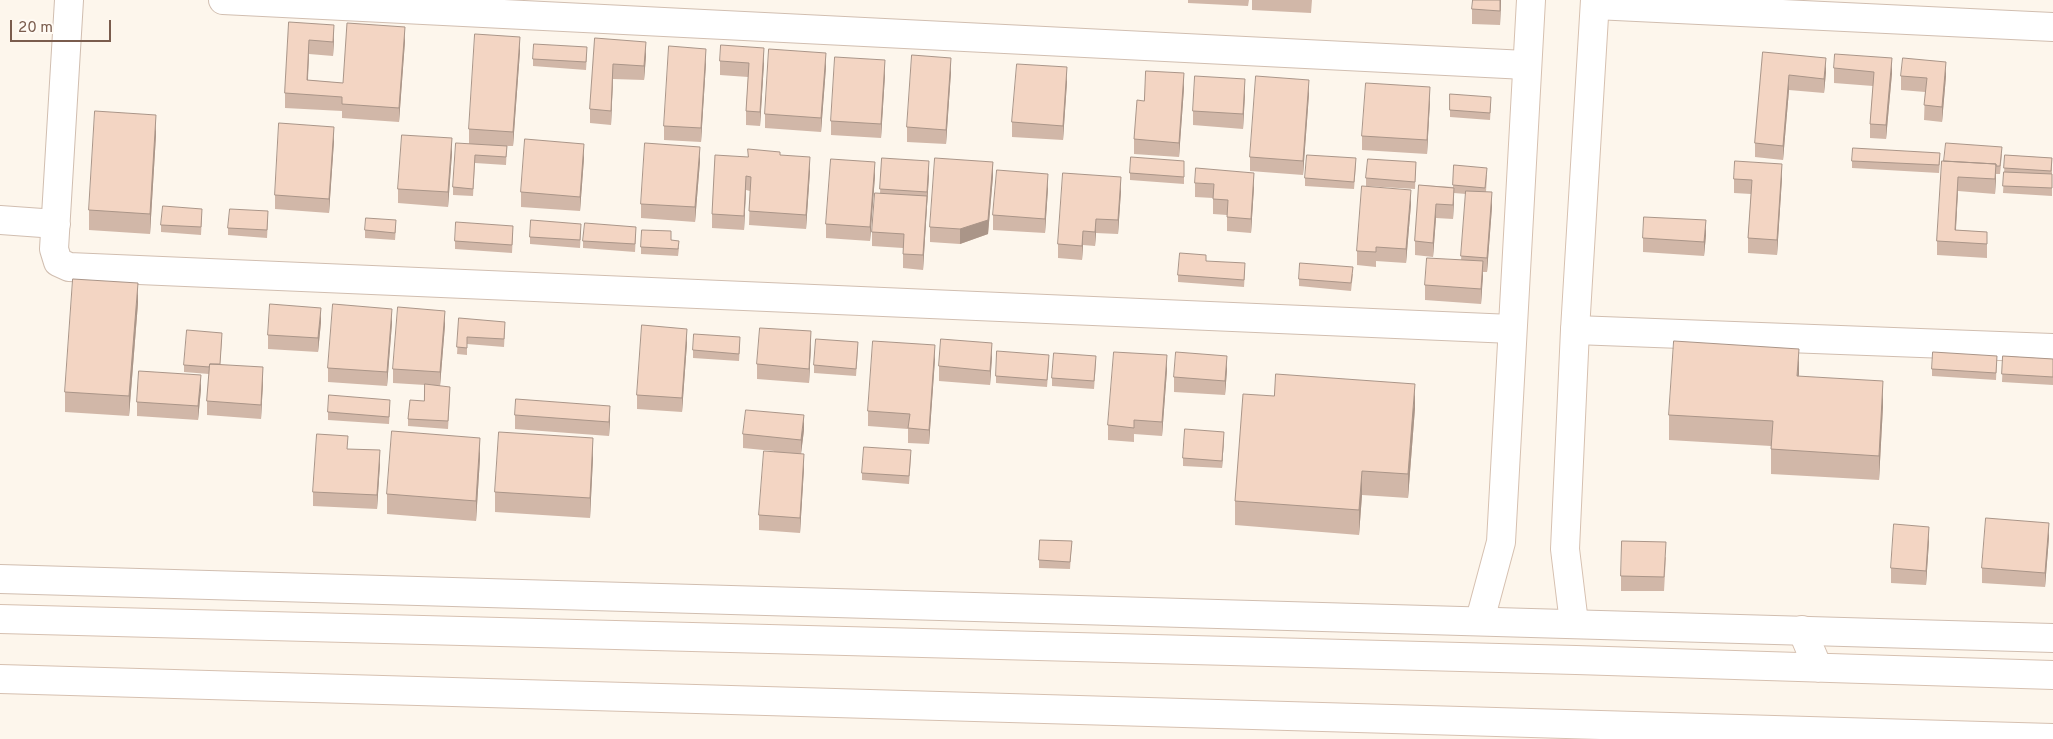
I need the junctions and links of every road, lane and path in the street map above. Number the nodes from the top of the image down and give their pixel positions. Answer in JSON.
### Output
{"nodes":[{"id":1,"x":69,"y":0,"type":"edge"},
{"id":2,"x":224,"y":0,"type":"edge"},
{"id":3,"x":1530,"y":0,"type":"edge"},
{"id":4,"x":1595,"y":3,"type":"edge"},
{"id":5,"x":2053,"y":27,"type":"edge"},
{"id":6,"x":1526,"y":66,"type":"junction"},
{"id":7,"x":0,"y":220,"type":"edge"},
{"id":8,"x":56,"y":224,"type":"junction"},
{"id":9,"x":1512,"y":329,"type":"junction"},
{"id":10,"x":1575,"y":330,"type":"junction"},
{"id":11,"x":2053,"y":348,"type":"edge"},
{"id":12,"x":0,"y":579,"type":"edge"},
{"id":13,"x":0,"y":619,"type":"edge"},
{"id":14,"x":1480,"y":620,"type":"junction"},
{"id":15,"x":1574,"y":623,"type":"junction"},
{"id":16,"x":1802,"y":630,"type":"junction"},
{"id":17,"x":2053,"y":638,"type":"edge"},
{"id":18,"x":1818,"y":668,"type":"junction"},
{"id":19,"x":2053,"y":675,"type":"edge"},
{"id":20,"x":0,"y":678,"type":"edge"},
{"id":21,"x":2053,"y":738,"type":"edge"}],
"edges":[{"from":1,"to":8,"type":"street"},
{"from":2,"to":6,"type":"street"},
{"from":3,"to":6,"type":"street"},
{"from":4,"to":5,"type":"street"},
{"from":4,"to":10,"type":"street"},
{"from":6,"to":9,"type":"street"},
{"from":7,"to":8,"type":"street"},
{"from":8,"to":9,"type":"street"},
{"from":9,"to":14,"type":"street"},
{"from":10,"to":11,"type":"street"},
{"from":10,"to":15,"type":"street"},
{"from":12,"to":14,"type":"street"},
{"from":13,"to":18,"type":"street"},
{"from":14,"to":15,"type":"street"},
{"from":15,"to":16,"type":"street"},
{"from":16,"to":17,"type":"street"},
{"from":16,"to":18,"type":"street"},
{"from":18,"to":19,"type":"street"},
{"from":20,"to":21,"type":"street"}]}
